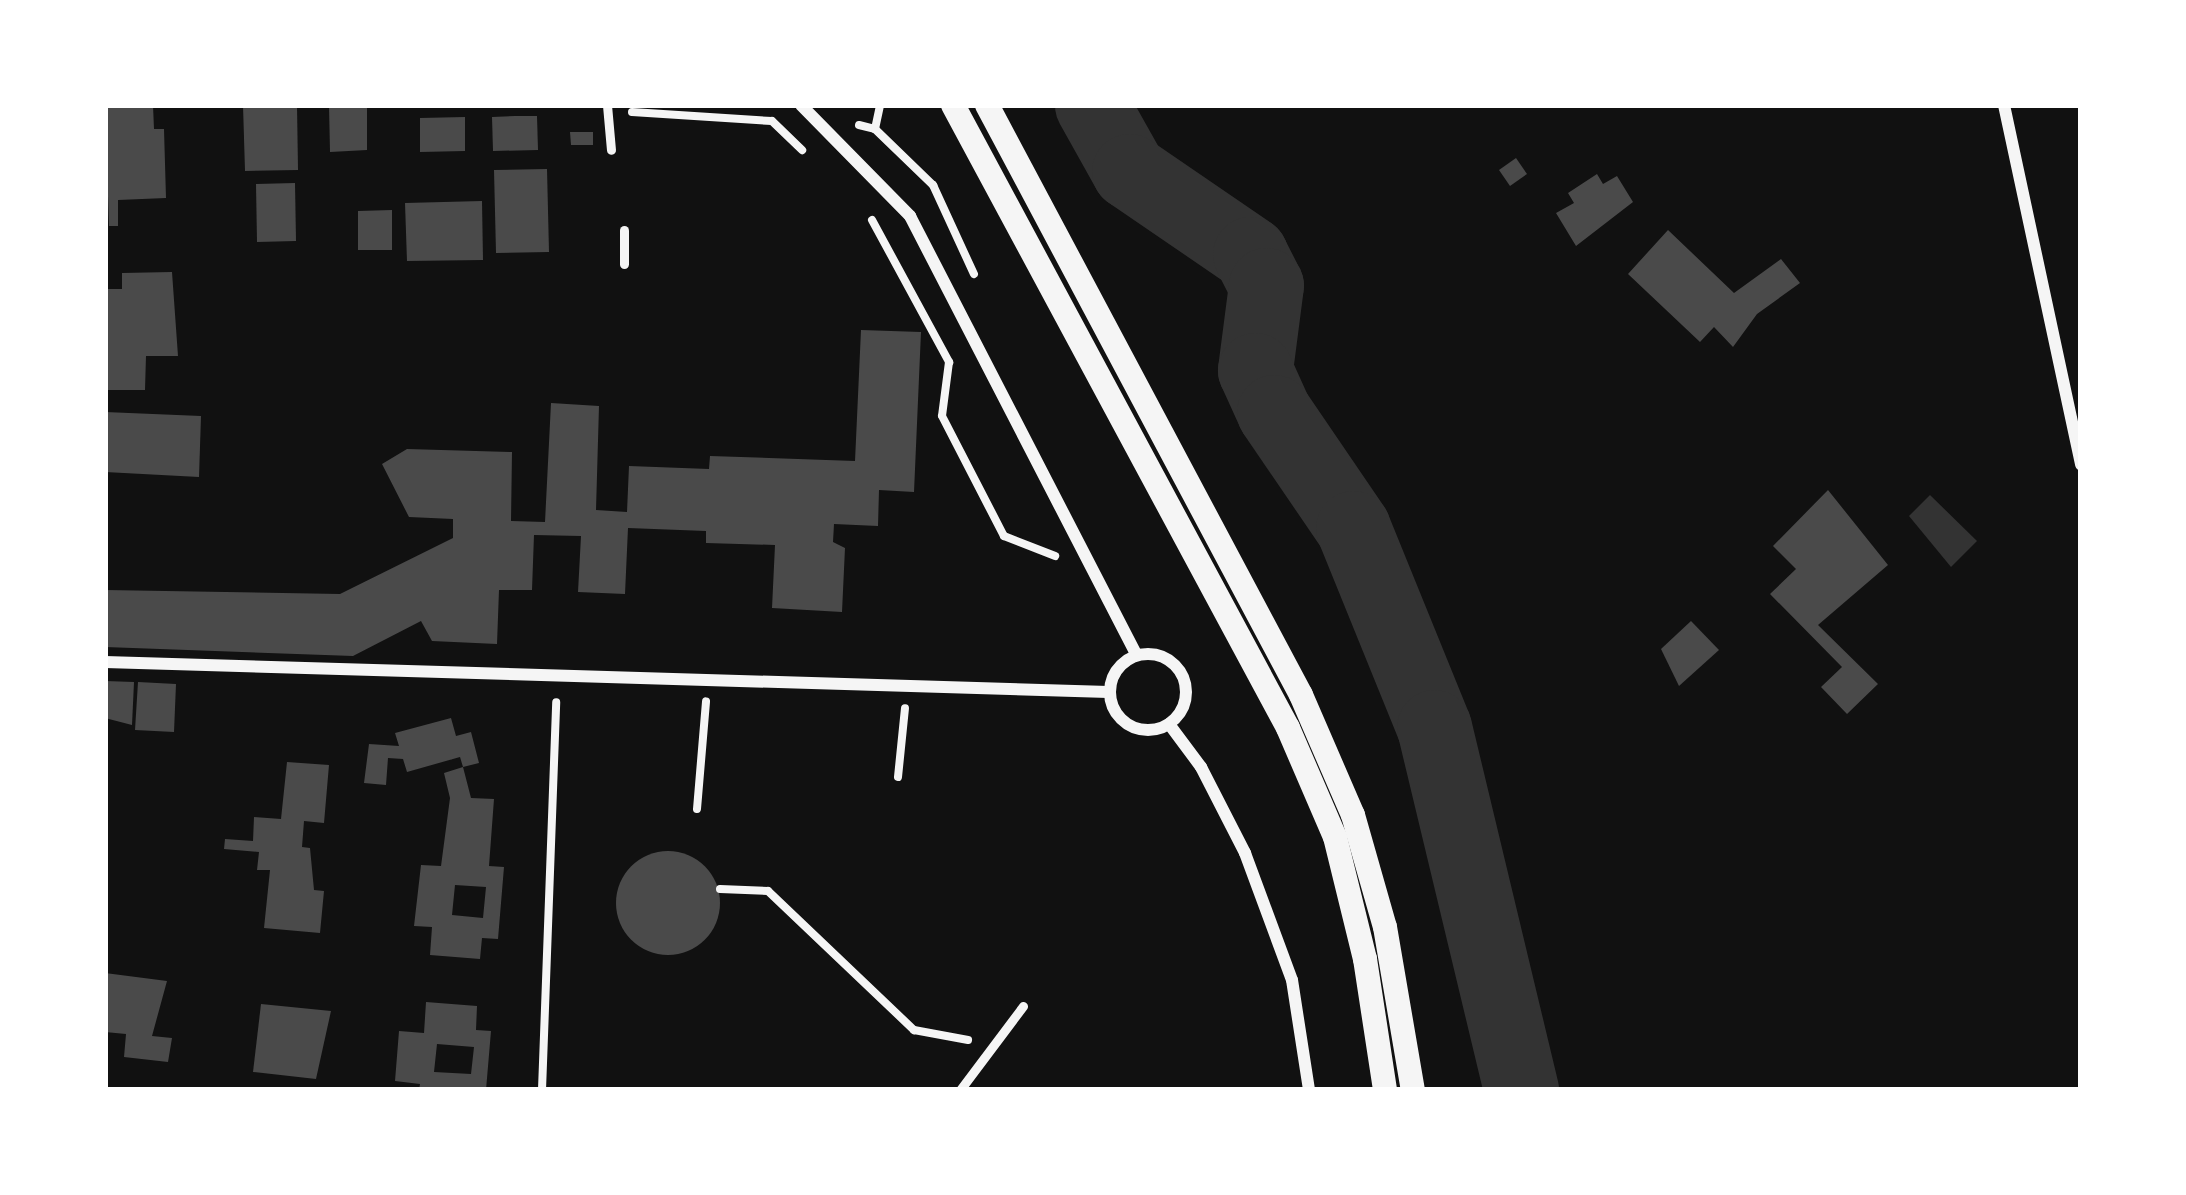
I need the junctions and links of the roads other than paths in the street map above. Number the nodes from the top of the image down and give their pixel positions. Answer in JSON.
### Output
{"nodes":[{"id":1,"x":801,"y":105,"type":"edge"},
{"id":2,"x":952,"y":105,"type":"edge"},
{"id":3,"x":987,"y":105,"type":"edge"},
{"id":4,"x":2004,"y":105,"type":"edge"},
{"id":5,"x":608,"y":108,"type":"edge"},
{"id":6,"x":611,"y":150,"type":"dead end"},
{"id":7,"x":624,"y":230,"type":"dead end"},
{"id":8,"x":624,"y":264,"type":"dead end"},
{"id":9,"x":2081,"y":465,"type":"edge"},
{"id":10,"x":1137,"y":655,"type":"junction"},
{"id":11,"x":105,"y":662,"type":"edge"},
{"id":12,"x":1109,"y":692,"type":"junction"},
{"id":13,"x":1168,"y":724,"type":"junction"},
{"id":14,"x":1023,"y":1006,"type":"dead end"},
{"id":15,"x":961,"y":1090,"type":"edge"},
{"id":16,"x":1310,"y":1090,"type":"edge"},
{"id":17,"x":1385,"y":1090,"type":"edge"},
{"id":18,"x":1413,"y":1090,"type":"edge"}],
"edges":[{"from":1,"to":10,"type":"street"},
{"from":2,"to":17,"type":"main road"},
{"from":3,"to":18,"type":"main road"},
{"from":4,"to":9,"type":"street"},
{"from":5,"to":6,"type":"lane"},
{"from":7,"to":8,"type":"lane"},
{"from":10,"to":12,"type":"street"},
{"from":10,"to":13,"type":"street"},
{"from":11,"to":12,"type":"street"},
{"from":12,"to":13,"type":"street"},
{"from":13,"to":16,"type":"street"},
{"from":14,"to":15,"type":"lane"}]}
